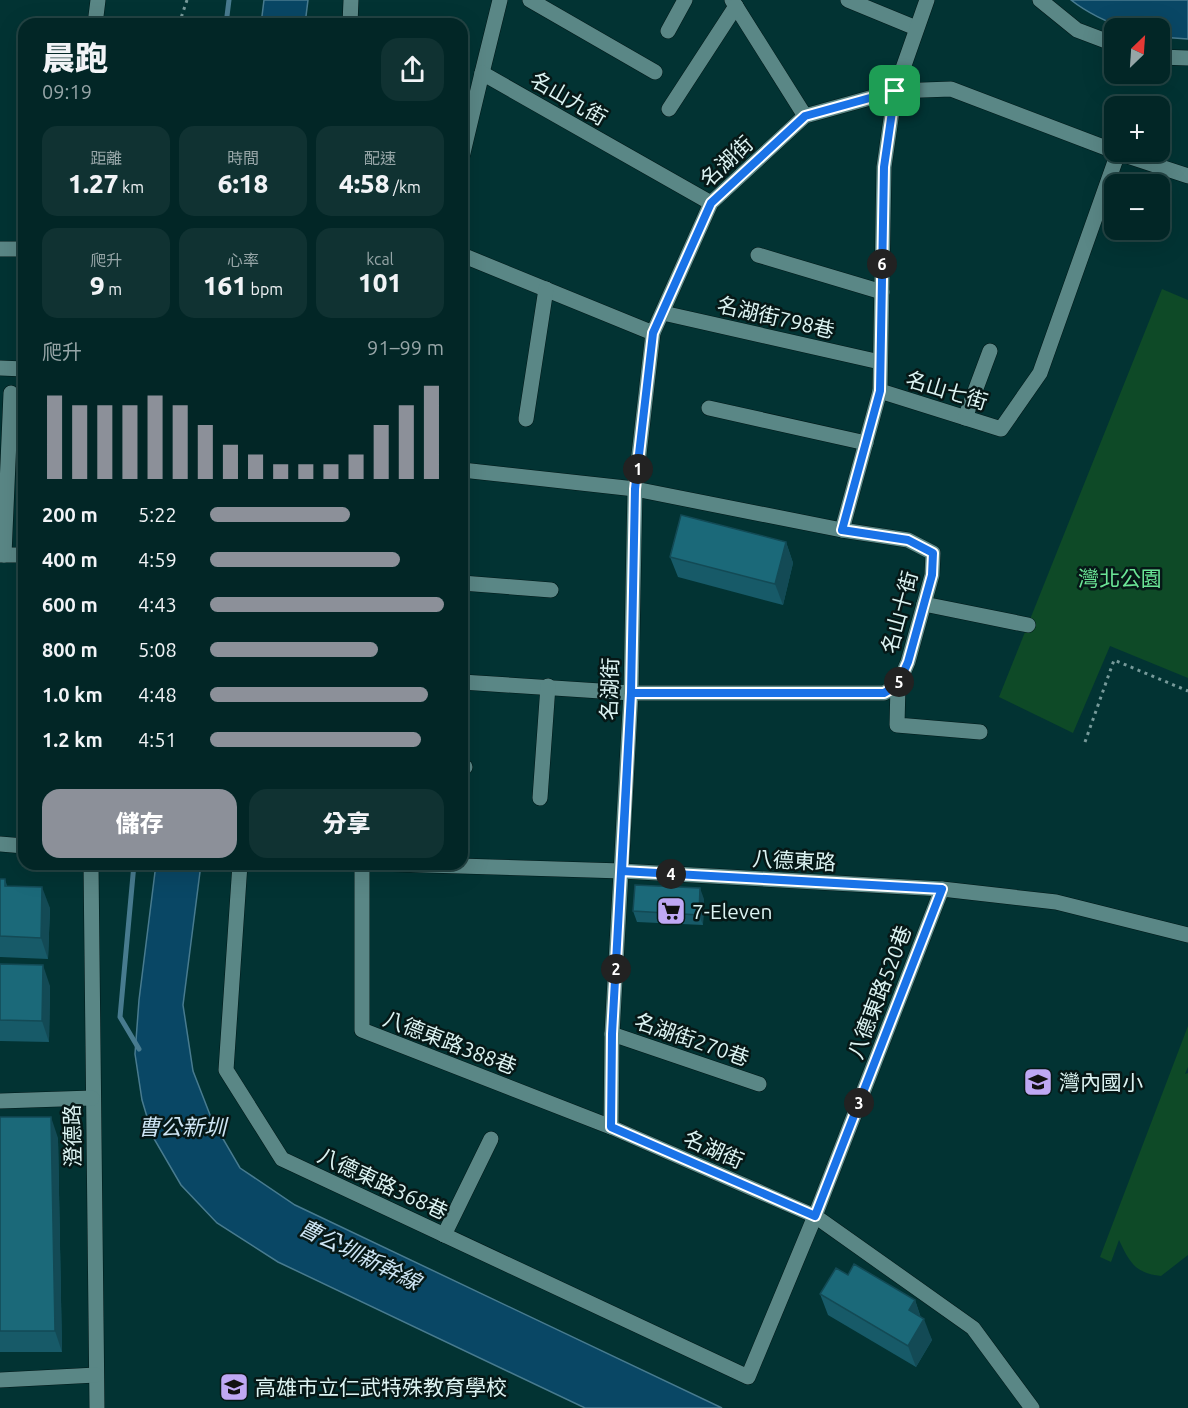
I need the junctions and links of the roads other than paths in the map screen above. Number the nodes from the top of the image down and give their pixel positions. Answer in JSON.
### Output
{"nodes":[{"id":1,"x":98,"y":0,"type":"edge"},
{"id":2,"x":351,"y":0,"type":"edge"},
{"id":3,"x":500,"y":0,"type":"edge"},
{"id":4,"x":530,"y":0,"type":"edge"},
{"id":5,"x":685,"y":0,"type":"edge"},
{"id":6,"x":848,"y":0,"type":"edge"},
{"id":7,"x":927,"y":0,"type":"edge"},
{"id":8,"x":1040,"y":0,"type":"edge"},
{"id":9,"x":734,"y":3,"type":"edge"},
{"id":10,"x":96,"y":18,"type":"edge"},
{"id":11,"x":350,"y":18,"type":"edge"},
{"id":12,"x":916,"y":28,"type":"junction"},
{"id":13,"x":668,"y":31,"type":"dead end"},
{"id":14,"x":1104,"y":40,"type":"edge"},
{"id":15,"x":1170,"y":57,"type":"edge"},
{"id":16,"x":1188,"y":58,"type":"edge"},
{"id":17,"x":655,"y":72,"type":"dead end"},
{"id":18,"x":482,"y":73,"type":"junction"},
{"id":19,"x":895,"y":91,"type":"junction"},
{"id":20,"x":669,"y":109,"type":"dead end"},
{"id":21,"x":805,"y":116,"type":"junction"},
{"id":22,"x":468,"y":132,"type":"edge"},
{"id":23,"x":1104,"y":147,"type":"edge"},
{"id":24,"x":1113,"y":162,"type":"edge"},
{"id":25,"x":1146,"y":162,"type":"edge"},
{"id":26,"x":1188,"y":176,"type":"edge"},
{"id":27,"x":711,"y":203,"type":"junction"},
{"id":28,"x":0,"y":249,"type":"edge"},
{"id":29,"x":18,"y":249,"type":"edge"},
{"id":30,"x":758,"y":255,"type":"dead end"},
{"id":31,"x":468,"y":257,"type":"edge"},
{"id":32,"x":546,"y":289,"type":"junction"},
{"id":33,"x":882,"y":292,"type":"junction"},
{"id":34,"x":663,"y":313,"type":"junction"},
{"id":35,"x":653,"y":333,"type":"junction"},
{"id":36,"x":990,"y":351,"type":"dead end"},
{"id":37,"x":880,"y":362,"type":"junction"},
{"id":38,"x":0,"y":368,"type":"edge"},
{"id":39,"x":18,"y":369,"type":"edge"},
{"id":40,"x":880,"y":391,"type":"junction"},
{"id":41,"x":11,"y":393,"type":"dead end"},
{"id":42,"x":709,"y":408,"type":"dead end"},
{"id":43,"x":965,"y":418,"type":"junction"},
{"id":44,"x":526,"y":419,"type":"dead end"},
{"id":45,"x":866,"y":443,"type":"junction"},
{"id":46,"x":468,"y":471,"type":"edge"},
{"id":47,"x":635,"y":489,"type":"junction"},
{"id":48,"x":842,"y":530,"type":"junction"},
{"id":49,"x":2,"y":555,"type":"edge"},
{"id":50,"x":18,"y":555,"type":"edge"},
{"id":51,"x":468,"y":583,"type":"edge"},
{"id":52,"x":550,"y":590,"type":"dead end"},
{"id":53,"x":924,"y":604,"type":"junction"},
{"id":54,"x":1028,"y":625,"type":"dead end"},
{"id":55,"x":468,"y":682,"type":"edge"},
{"id":56,"x":898,"y":685,"type":"junction"},
{"id":57,"x":548,"y":686,"type":"junction"},
{"id":58,"x":631,"y":693,"type":"junction"},
{"id":59,"x":980,"y":732,"type":"dead end"},
{"id":60,"x":540,"y":798,"type":"dead end"},
{"id":61,"x":0,"y":844,"type":"edge"},
{"id":62,"x":18,"y":846,"type":"edge"},
{"id":63,"x":468,"y":866,"type":"edge"},
{"id":64,"x":91,"y":870,"type":"edge"},
{"id":65,"x":240,"y":870,"type":"edge"},
{"id":66,"x":362,"y":870,"type":"edge"},
{"id":67,"x":622,"y":871,"type":"junction"},
{"id":68,"x":942,"y":889,"type":"junction"},
{"id":69,"x":1188,"y":935,"type":"edge"},
{"id":70,"x":612,"y":1034,"type":"junction"},
{"id":71,"x":759,"y":1084,"type":"dead end"},
{"id":72,"x":92,"y":1098,"type":"junction"},
{"id":73,"x":0,"y":1101,"type":"edge"},
{"id":74,"x":611,"y":1127,"type":"junction"},
{"id":75,"x":491,"y":1139,"type":"dead end"},
{"id":76,"x":815,"y":1216,"type":"junction"},
{"id":77,"x":444,"y":1235,"type":"junction"},
{"id":78,"x":96,"y":1375,"type":"junction"},
{"id":79,"x":748,"y":1377,"type":"joint"},
{"id":80,"x":0,"y":1380,"type":"edge"},
{"id":81,"x":97,"y":1408,"type":"edge"},
{"id":82,"x":1032,"y":1408,"type":"edge"}],
"edges":[{"from":1,"to":10,"type":"street"},
{"from":2,"to":11,"type":"street"},
{"from":3,"to":18,"type":"street"},
{"from":4,"to":17,"type":"street"},
{"from":5,"to":13,"type":"street"},
{"from":6,"to":12,"type":"street"},
{"from":7,"to":12,"type":"street","name":"名山七街"},
{"from":8,"to":14,"type":"street"},
{"from":9,"to":20,"type":"street"},
{"from":9,"to":21,"type":"street"},
{"from":12,"to":19,"type":"street","name":"名山七街"},
{"from":15,"to":16,"type":"street"},
{"from":18,"to":22,"type":"street"},
{"from":18,"to":27,"type":"street","name":"名山九街"},
{"from":19,"to":21,"type":"street","name":"名湖街"},
{"from":19,"to":23,"type":"street","name":"名湖街"},
{"from":19,"to":33,"type":"street","name":"名山七街"},
{"from":21,"to":27,"type":"street","name":"名湖街"},
{"from":24,"to":43,"type":"street","name":"名山七街"},
{"from":25,"to":26,"type":"street","name":"名湖街"},
{"from":27,"to":34,"type":"street","name":"名湖街"},
{"from":28,"to":29,"type":"street"},
{"from":30,"to":33,"type":"street"},
{"from":31,"to":32,"type":"street"},
{"from":32,"to":35,"type":"street"},
{"from":32,"to":44,"type":"street"},
{"from":33,"to":37,"type":"street","name":"名山七街"},
{"from":34,"to":35,"type":"street","name":"名湖街"},
{"from":34,"to":37,"type":"street","name":"名湖街798巷"},
{"from":35,"to":47,"type":"street","name":"名湖街"},
{"from":36,"to":43,"type":"street"},
{"from":37,"to":40,"type":"street","name":"名山七街"},
{"from":38,"to":39,"type":"street"},
{"from":40,"to":43,"type":"street","name":"名山七街"},
{"from":40,"to":45,"type":"street"},
{"from":41,"to":49,"type":"street"},
{"from":42,"to":45,"type":"street"},
{"from":45,"to":48,"type":"street"},
{"from":46,"to":47,"type":"street","name":"名山十街"},
{"from":47,"to":48,"type":"street","name":"名山十街"},
{"from":47,"to":58,"type":"street","name":"名湖街"},
{"from":48,"to":53,"type":"street","name":"名山十街"},
{"from":49,"to":50,"type":"street"},
{"from":51,"to":52,"type":"street"},
{"from":53,"to":54,"type":"street"},
{"from":53,"to":56,"type":"street","name":"名山十街"},
{"from":55,"to":57,"type":"street","name":"名山十街"},
{"from":56,"to":58,"type":"street","name":"名山十街"},
{"from":56,"to":59,"type":"street"},
{"from":57,"to":58,"type":"street","name":"名山十街"},
{"from":57,"to":60,"type":"street"},
{"from":58,"to":67,"type":"street","name":"名湖街"},
{"from":61,"to":62,"type":"street"},
{"from":63,"to":67,"type":"street","name":"八德東路"},
{"from":64,"to":72,"type":"street","name":"澄德路"},
{"from":65,"to":77,"type":"street","name":"八德東路368巷"},
{"from":66,"to":74,"type":"street","name":"八德東路388巷"},
{"from":67,"to":68,"type":"street","name":"八德東路"},
{"from":67,"to":70,"type":"street","name":"名湖街"},
{"from":68,"to":69,"type":"street","name":"八德東路"},
{"from":68,"to":76,"type":"street","name":"八德東路520巷"},
{"from":70,"to":71,"type":"street","name":"名湖街270巷"},
{"from":70,"to":74,"type":"street","name":"名湖街"},
{"from":72,"to":73,"type":"street"},
{"from":72,"to":78,"type":"street","name":"澄德路"},
{"from":74,"to":76,"type":"street","name":"名湖街"},
{"from":75,"to":77,"type":"street"},
{"from":76,"to":79,"type":"street","name":"八德東路520巷"},
{"from":76,"to":82,"type":"street","name":"名湖街"},
{"from":77,"to":79,"type":"street","name":"八德東路368巷"},
{"from":78,"to":80,"type":"street"},
{"from":78,"to":81,"type":"street","name":"澄德路"}]}
